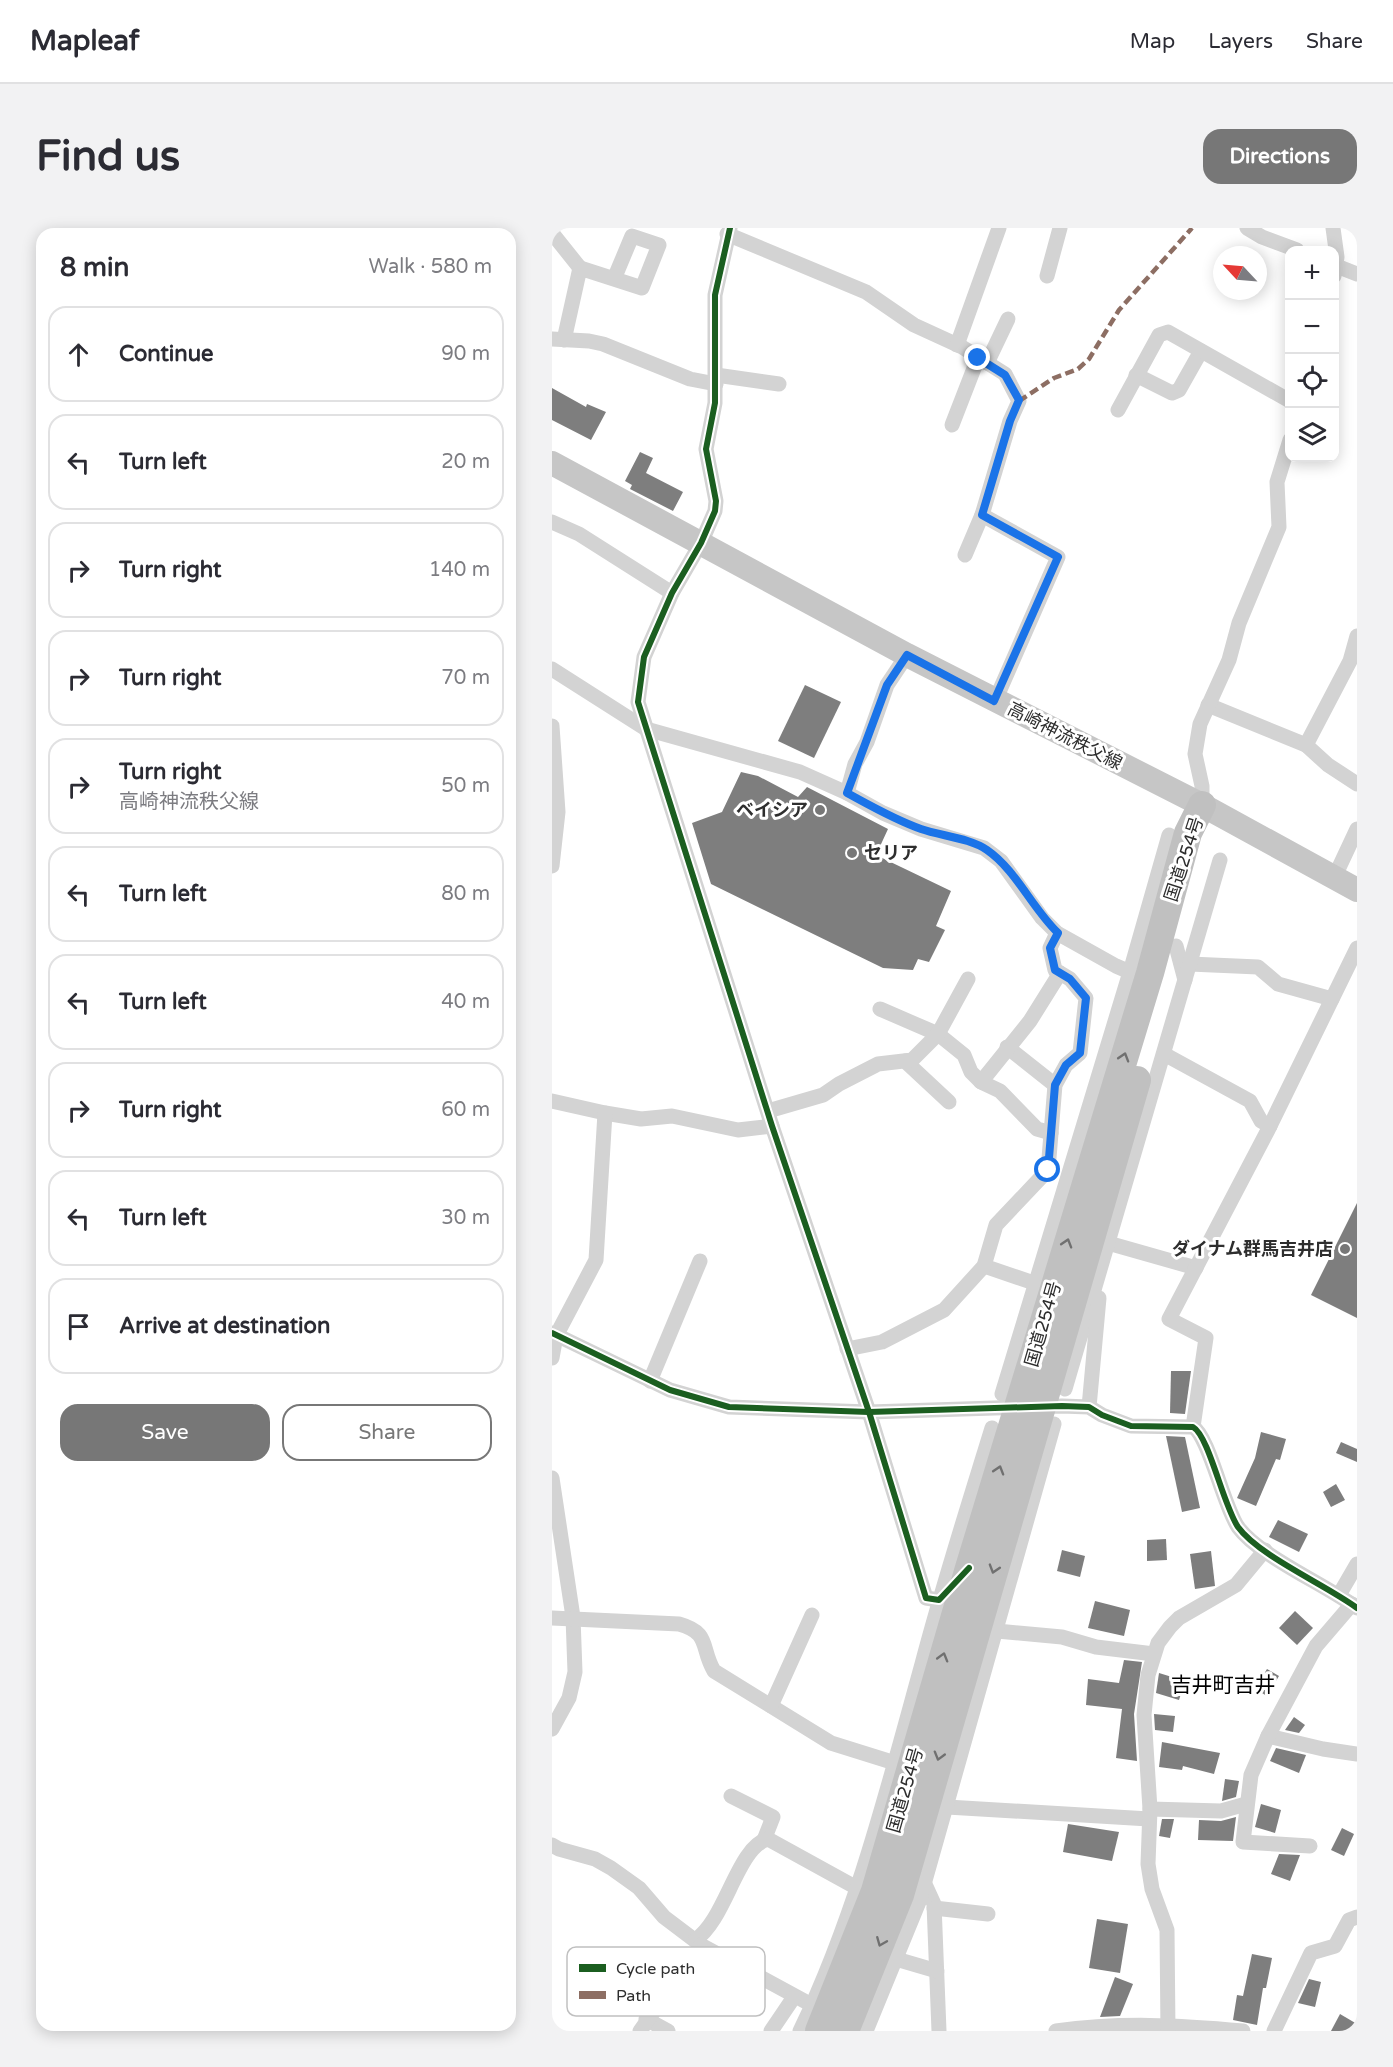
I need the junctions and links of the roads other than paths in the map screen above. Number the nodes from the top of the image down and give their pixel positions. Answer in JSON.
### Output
{"nodes":[{"id":1,"x":999,"y":228,"type":"edge"},
{"id":2,"x":1060,"y":228,"type":"edge"},
{"id":3,"x":1247,"y":228,"type":"edge"},
{"id":4,"x":1333,"y":228,"type":"edge"},
{"id":5,"x":729,"y":231,"type":"edge"},
{"id":6,"x":552,"y":233,"type":"edge"},
{"id":7,"x":1286,"y":246,"type":"edge"},
{"id":8,"x":1334,"y":246,"type":"edge"},
{"id":9,"x":580,"y":268,"type":"junction"},
{"id":10,"x":1339,"y":270,"type":"edge"},
{"id":11,"x":1357,"y":274,"type":"edge"},
{"id":12,"x":1047,"y":276,"type":"dead end"},
{"id":13,"x":614,"y":279,"type":"dead end"},
{"id":14,"x":1008,"y":319,"type":"dead end"},
{"id":15,"x":558,"y":339,"type":"edge"},
{"id":16,"x":957,"y":345,"type":"junction"},
{"id":17,"x":1201,"y":351,"type":"junction"},
{"id":18,"x":983,"y":361,"type":"junction"},
{"id":19,"x":1136,"y":375,"type":"junction"},
{"id":20,"x":716,"y":379,"type":"junction"},
{"id":21,"x":779,"y":384,"type":"dead end"},
{"id":22,"x":1285,"y":398,"type":"edge"},
{"id":23,"x":1118,"y":410,"type":"dead end"},
{"id":24,"x":952,"y":425,"type":"dead end"},
{"id":25,"x":1285,"y":456,"type":"edge"},
{"id":26,"x":552,"y":463,"type":"edge"},
{"id":27,"x":982,"y":515,"type":"junction"},
{"id":28,"x":552,"y":522,"type":"edge"},
{"id":29,"x":701,"y":543,"type":"junction"},
{"id":30,"x":965,"y":555,"type":"dead end"},
{"id":31,"x":672,"y":593,"type":"junction"},
{"id":32,"x":1357,"y":636,"type":"edge"},
{"id":33,"x":907,"y":655,"type":"junction"},
{"id":34,"x":552,"y":669,"type":"edge"},
{"id":35,"x":994,"y":701,"type":"junction"},
{"id":36,"x":1208,"y":705,"type":"junction"},
{"id":37,"x":552,"y":726,"type":"edge"},
{"id":38,"x":646,"y":729,"type":"junction"},
{"id":39,"x":1306,"y":744,"type":"junction"},
{"id":40,"x":1357,"y":784,"type":"edge"},
{"id":41,"x":847,"y":793,"type":"junction"},
{"id":42,"x":1202,"y":805,"type":"junction"},
{"id":43,"x":1357,"y":829,"type":"edge"},
{"id":44,"x":1168,"y":835,"type":"dead end"},
{"id":45,"x":553,"y":837,"type":"edge"},
{"id":46,"x":1220,"y":860,"type":"dead end"},
{"id":47,"x":552,"y":866,"type":"edge"},
{"id":48,"x":1335,"y":876,"type":"junction"},
{"id":49,"x":1357,"y":890,"type":"edge"},
{"id":50,"x":1058,"y":933,"type":"junction"},
{"id":51,"x":1357,"y":948,"type":"edge"},
{"id":52,"x":1183,"y":955,"type":"junction"},
{"id":53,"x":1140,"y":972,"type":"junction"},
{"id":54,"x":1060,"y":973,"type":"junction"},
{"id":55,"x":968,"y":979,"type":"dead end"},
{"id":56,"x":1185,"y":982,"type":"junction"},
{"id":57,"x":1332,"y":999,"type":"junction"},
{"id":58,"x":880,"y":1009,"type":"dead end"},
{"id":59,"x":938,"y":1034,"type":"junction"},
{"id":60,"x":1007,"y":1047,"type":"junction"},
{"id":61,"x":1164,"y":1054,"type":"junction"},
{"id":62,"x":905,"y":1061,"type":"junction"},
{"id":63,"x":981,"y":1082,"type":"junction"},
{"id":64,"x":1055,"y":1085,"type":"junction"},
{"id":65,"x":552,"y":1101,"type":"edge"},
{"id":66,"x":949,"y":1102,"type":"dead end"},
{"id":67,"x":768,"y":1111,"type":"junction"},
{"id":68,"x":605,"y":1113,"type":"junction"},
{"id":69,"x":772,"y":1126,"type":"junction"},
{"id":70,"x":1270,"y":1126,"type":"junction"},
{"id":71,"x":1051,"y":1133,"type":"junction"},
{"id":72,"x":1108,"y":1240,"type":"junction"},
{"id":73,"x":700,"y":1261,"type":"dead end"},
{"id":74,"x":984,"y":1266,"type":"junction"},
{"id":75,"x":1082,"y":1266,"type":"junction"},
{"id":76,"x":1196,"y":1268,"type":"junction"},
{"id":77,"x":1035,"y":1280,"type":"junction"},
{"id":78,"x":1091,"y":1296,"type":"junction"},
{"id":79,"x":1042,"y":1323,"type":"junction"},
{"id":80,"x":554,"y":1334,"type":"edge"},
{"id":81,"x":847,"y":1348,"type":"junction"},
{"id":82,"x":552,"y":1358,"type":"edge"},
{"id":83,"x":650,"y":1381,"type":"junction"},
{"id":84,"x":1065,"y":1389,"type":"dead end"},
{"id":85,"x":1089,"y":1407,"type":"junction"},
{"id":86,"x":1029,"y":1408,"type":"junction"},
{"id":87,"x":869,"y":1412,"type":"junction"},
{"id":88,"x":1193,"y":1427,"type":"junction"},
{"id":89,"x":992,"y":1428,"type":"dead end"},
{"id":90,"x":552,"y":1478,"type":"edge"},
{"id":91,"x":1009,"y":1519,"type":"junction"},
{"id":92,"x":1265,"y":1550,"type":"junction"},
{"id":93,"x":1020,"y":1551,"type":"junction"},
{"id":94,"x":1357,"y":1564,"type":"edge"},
{"id":95,"x":969,"y":1568,"type":"junction"},
{"id":96,"x":1339,"y":1595,"type":"junction"},
{"id":97,"x":939,"y":1600,"type":"junction"},
{"id":98,"x":1355,"y":1606,"type":"edge"},
{"id":99,"x":812,"y":1615,"type":"dead end"},
{"id":100,"x":573,"y":1617,"type":"junction"},
{"id":101,"x":552,"y":1618,"type":"edge"},
{"id":102,"x":997,"y":1632,"type":"junction"},
{"id":103,"x":1154,"y":1654,"type":"junction"},
{"id":104,"x":771,"y":1706,"type":"junction"},
{"id":105,"x":552,"y":1730,"type":"edge"},
{"id":106,"x":1268,"y":1736,"type":"junction"},
{"id":107,"x":1357,"y":1754,"type":"edge"},
{"id":108,"x":895,"y":1763,"type":"junction"},
{"id":109,"x":731,"y":1796,"type":"dead end"},
{"id":110,"x":1246,"y":1803,"type":"junction"},
{"id":111,"x":946,"y":1807,"type":"junction"},
{"id":112,"x":1150,"y":1814,"type":"junction"},
{"id":113,"x":764,"y":1840,"type":"junction"},
{"id":114,"x":552,"y":1845,"type":"edge"},
{"id":115,"x":1310,"y":1846,"type":"dead end"},
{"id":116,"x":924,"y":1882,"type":"junction"},
{"id":117,"x":858,"y":1884,"type":"junction"},
{"id":118,"x":919,"y":1902,"type":"junction"},
{"id":119,"x":934,"y":1906,"type":"junction"},
{"id":120,"x":988,"y":1914,"type":"dead end"},
{"id":121,"x":1357,"y":1917,"type":"edge"},
{"id":122,"x":864,"y":1920,"type":"junction"},
{"id":123,"x":698,"y":1943,"type":"junction"},
{"id":124,"x":695,"y":1947,"type":"edge"},
{"id":125,"x":705,"y":1947,"type":"edge"},
{"id":126,"x":896,"y":1959,"type":"junction"},
{"id":127,"x":937,"y":1971,"type":"junction"},
{"id":128,"x":765,"y":1981,"type":"edge"},
{"id":129,"x":794,"y":1997,"type":"junction"},
{"id":130,"x":846,"y":2024,"type":"edge"},
{"id":131,"x":643,"y":2025,"type":"edge"},
{"id":132,"x":1167,"y":2028,"type":"edge"},
{"id":133,"x":668,"y":2031,"type":"edge"},
{"id":134,"x":771,"y":2031,"type":"edge"},
{"id":135,"x":800,"y":2031,"type":"edge"},
{"id":136,"x":939,"y":2031,"type":"edge"},
{"id":137,"x":1056,"y":2031,"type":"edge"},
{"id":138,"x":1243,"y":2031,"type":"edge"},
{"id":139,"x":1274,"y":2031,"type":"edge"}],
"edges":[{"from":1,"to":16,"type":"street"},
{"from":2,"to":12,"type":"street"},
{"from":3,"to":7,"type":"street"},
{"from":4,"to":8,"type":"street"},
{"from":5,"to":16,"type":"street"},
{"from":5,"to":20,"type":"street"},
{"from":6,"to":9,"type":"street"},
{"from":9,"to":13,"type":"street"},
{"from":9,"to":15,"type":"street"},
{"from":10,"to":11,"type":"street"},
{"from":14,"to":18,"type":"street"},
{"from":15,"to":20,"type":"street"},
{"from":16,"to":18,"type":"street"},
{"from":17,"to":19,"type":"street"},
{"from":17,"to":19,"type":"street"},
{"from":17,"to":22,"type":"street"},
{"from":18,"to":24,"type":"street"},
{"from":18,"to":27,"type":"street"},
{"from":19,"to":23,"type":"street"},
{"from":20,"to":21,"type":"street"},
{"from":20,"to":29,"type":"street"},
{"from":25,"to":36,"type":"street"},
{"from":26,"to":29,"type":"main road","name":"高崎神流秩父線"},
{"from":27,"to":30,"type":"street"},
{"from":27,"to":35,"type":"street"},
{"from":28,"to":31,"type":"street"},
{"from":29,"to":31,"type":"street"},
{"from":29,"to":33,"type":"main road","name":"高崎神流秩父線"},
{"from":31,"to":38,"type":"street"},
{"from":32,"to":39,"type":"street"},
{"from":33,"to":35,"type":"main road","name":"高崎神流秩父線"},
{"from":33,"to":41,"type":"street"},
{"from":34,"to":38,"type":"street"},
{"from":35,"to":42,"type":"main road","name":"高崎神流秩父線"},
{"from":36,"to":39,"type":"street"},
{"from":36,"to":42,"type":"street"},
{"from":37,"to":45,"type":"street"},
{"from":38,"to":41,"type":"street"},
{"from":38,"to":67,"type":"street"},
{"from":39,"to":40,"type":"street"},
{"from":41,"to":50,"type":"street"},
{"from":42,"to":48,"type":"main road","name":"高崎神流秩父線"},
{"from":42,"to":52,"type":"highway","name":"国道254号"},
{"from":42,"to":53,"type":"highway","name":"国道254号"},
{"from":43,"to":48,"type":"street"},
{"from":44,"to":53,"type":"street"},
{"from":45,"to":47,"type":"street"},
{"from":46,"to":52,"type":"street"},
{"from":48,"to":49,"type":"main road","name":"高崎神流秩父線"},
{"from":50,"to":53,"type":"street"},
{"from":50,"to":54,"type":"street"},
{"from":51,"to":57,"type":"street"},
{"from":52,"to":56,"type":"street"},
{"from":52,"to":56,"type":"street"},
{"from":52,"to":57,"type":"street"},
{"from":52,"to":75,"type":"highway","name":"国道254号"},
{"from":53,"to":77,"type":"street"},
{"from":79,"to":53,"type":"highway","name":"国道254号","one_way":true},
{"from":54,"to":60,"type":"street"},
{"from":54,"to":64,"type":"street"},
{"from":55,"to":59,"type":"street"},
{"from":56,"to":61,"type":"street"},
{"from":57,"to":70,"type":"street"},
{"from":58,"to":59,"type":"street"},
{"from":59,"to":62,"type":"street"},
{"from":59,"to":63,"type":"street"},
{"from":60,"to":63,"type":"street"},
{"from":60,"to":64,"type":"street"},
{"from":61,"to":70,"type":"street"},
{"from":61,"to":72,"type":"street"},
{"from":62,"to":66,"type":"street"},
{"from":62,"to":67,"type":"street"},
{"from":63,"to":71,"type":"street"},
{"from":64,"to":71,"type":"street"},
{"from":65,"to":68,"type":"street"},
{"from":67,"to":69,"type":"street"},
{"from":68,"to":69,"type":"street"},
{"from":68,"to":80,"type":"street"},
{"from":69,"to":81,"type":"street"},
{"from":70,"to":76,"type":"street"},
{"from":71,"to":74,"type":"street"},
{"from":72,"to":75,"type":"street"},
{"from":72,"to":76,"type":"street"},
{"from":72,"to":78,"type":"street"},
{"from":73,"to":83,"type":"street"},
{"from":74,"to":77,"type":"street"},
{"from":74,"to":81,"type":"street"},
{"from":75,"to":86,"type":"highway","name":"国道254号"},
{"from":76,"to":88,"type":"street"},
{"from":77,"to":79,"type":"street"},
{"from":77,"to":86,"type":"street"},
{"from":78,"to":84,"type":"street"},
{"from":78,"to":85,"type":"street"},
{"from":79,"to":86,"type":"highway","name":"国道254号"},
{"from":80,"to":82,"type":"street"},
{"from":80,"to":83,"type":"street"},
{"from":81,"to":87,"type":"street"},
{"from":83,"to":87,"type":"street"},
{"from":85,"to":86,"type":"street"},
{"from":85,"to":88,"type":"street"},
{"from":86,"to":87,"type":"street"},
{"from":86,"to":91,"type":"highway","name":"国道254号"},
{"from":86,"to":93,"type":"street"},
{"from":95,"to":86,"type":"highway","name":"国道254号","one_way":true},
{"from":87,"to":97,"type":"street"},
{"from":88,"to":92,"type":"street"},
{"from":89,"to":97,"type":"street"},
{"from":90,"to":100,"type":"street"},
{"from":91,"to":93,"type":"highway"},
{"from":91,"to":130,"type":"highway","name":"国道254号","one_way":true},
{"from":92,"to":96,"type":"street"},
{"from":92,"to":103,"type":"street"},
{"from":93,"to":102,"type":"street"},
{"from":94,"to":96,"type":"street"},
{"from":95,"to":97,"type":"street"},
{"from":122,"to":95,"type":"highway","name":"国道254号","one_way":true},
{"from":96,"to":98,"type":"street"},
{"from":97,"to":108,"type":"street"},
{"from":98,"to":106,"type":"street"},
{"from":99,"to":104,"type":"street"},
{"from":100,"to":101,"type":"street"},
{"from":100,"to":104,"type":"street"},
{"from":100,"to":105,"type":"street"},
{"from":102,"to":103,"type":"street"},
{"from":102,"to":111,"type":"street"},
{"from":103,"to":112,"type":"street"},
{"from":104,"to":108,"type":"street"},
{"from":106,"to":107,"type":"street"},
{"from":106,"to":110,"type":"street"},
{"from":108,"to":117,"type":"street"},
{"from":109,"to":113,"type":"street"},
{"from":110,"to":112,"type":"street"},
{"from":110,"to":115,"type":"street"},
{"from":111,"to":112,"type":"street"},
{"from":111,"to":116,"type":"street"},
{"from":112,"to":132,"type":"street"},
{"from":113,"to":117,"type":"street"},
{"from":113,"to":123,"type":"street"},
{"from":114,"to":123,"type":"street"},
{"from":116,"to":118,"type":"street"},
{"from":116,"to":119,"type":"street"},
{"from":117,"to":122,"type":"street"},
{"from":117,"to":130,"type":"street"},
{"from":118,"to":119,"type":"street"},
{"from":118,"to":126,"type":"street"},
{"from":119,"to":120,"type":"street"},
{"from":119,"to":127,"type":"street"},
{"from":121,"to":139,"type":"street"},
{"from":122,"to":130,"type":"highway","name":"国道254号"},
{"from":123,"to":124,"type":"street"},
{"from":123,"to":125,"type":"street"},
{"from":126,"to":127,"type":"street"},
{"from":126,"to":130,"type":"street"},
{"from":127,"to":136,"type":"street"},
{"from":128,"to":129,"type":"street"},
{"from":129,"to":130,"type":"street"},
{"from":129,"to":134,"type":"street"},
{"from":130,"to":135,"type":"street"},
{"from":131,"to":133,"type":"street"},
{"from":132,"to":137,"type":"street"},
{"from":132,"to":138,"type":"street"}]}
